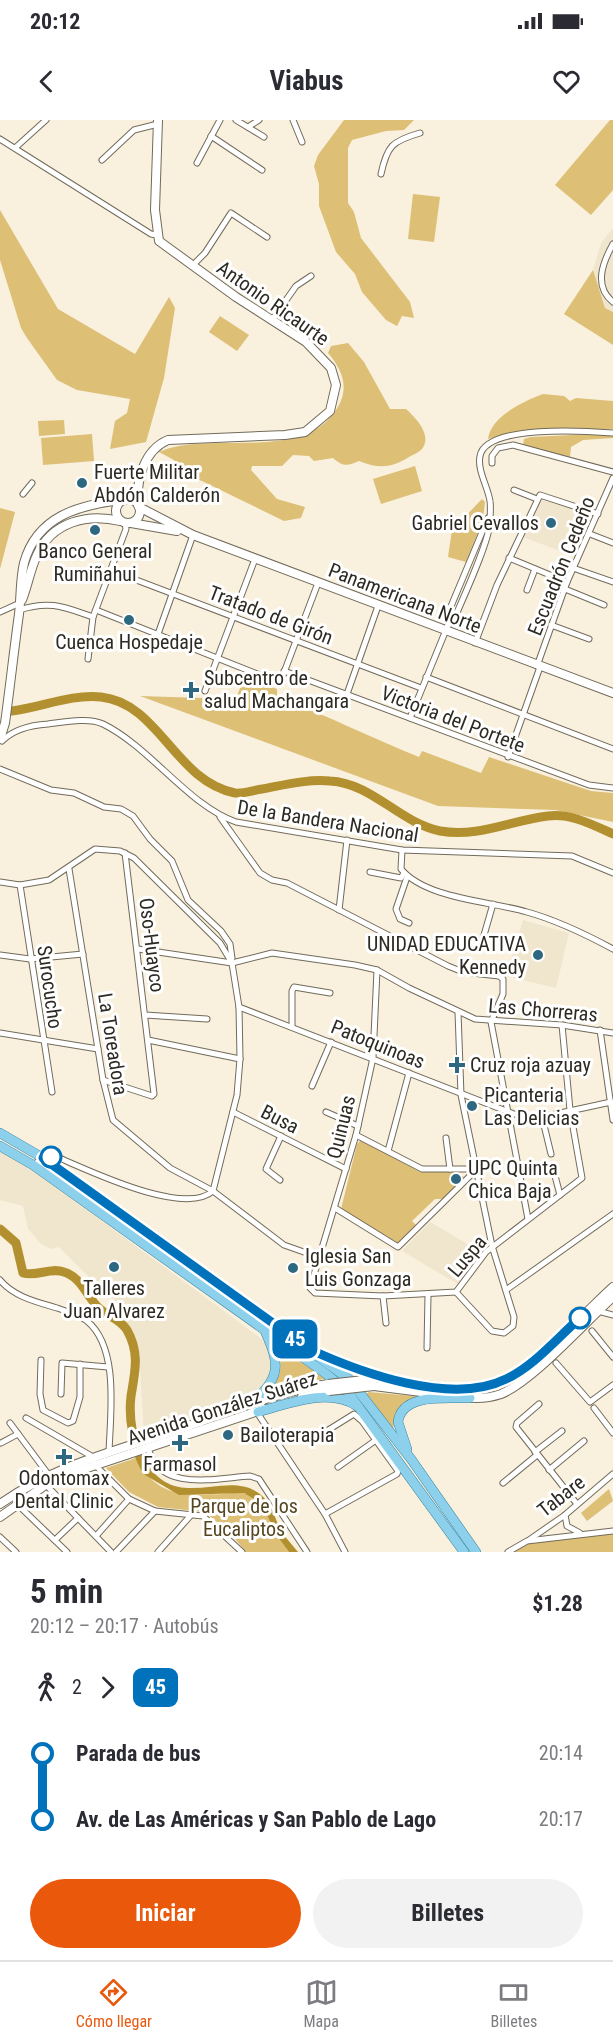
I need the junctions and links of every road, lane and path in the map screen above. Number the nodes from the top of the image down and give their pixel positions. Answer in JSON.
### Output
{"nodes":[{"id":1,"x":46,"y":120,"type":"edge"},
{"id":2,"x":220,"y":120,"type":"edge"},
{"id":3,"x":236,"y":120,"type":"edge"},
{"id":4,"x":259,"y":120,"type":"edge"},
{"id":5,"x":293,"y":120,"type":"edge"},
{"id":6,"x":158,"y":122,"type":"edge"},
{"id":7,"x":248,"y":127,"type":"junction"},
{"id":8,"x":420,"y":133,"type":"dead end"},
{"id":9,"x":211,"y":136,"type":"junction"},
{"id":10,"x":264,"y":137,"type":"dead end"},
{"id":11,"x":0,"y":139,"type":"edge"},
{"id":12,"x":302,"y":142,"type":"dead end"},
{"id":13,"x":15,"y":148,"type":"junction"},
{"id":14,"x":102,"y":160,"type":"dead end"},
{"id":15,"x":197,"y":163,"type":"dead end"},
{"id":16,"x":262,"y":170,"type":"dead end"},
{"id":17,"x":381,"y":174,"type":"dead end"},
{"id":18,"x":157,"y":235,"type":"junction"},
{"id":19,"x":267,"y":237,"type":"dead end"},
{"id":20,"x":613,"y":244,"type":"edge"},
{"id":21,"x":192,"y":266,"type":"junction"},
{"id":22,"x":311,"y":276,"type":"dead end"},
{"id":23,"x":613,"y":302,"type":"edge"},
{"id":24,"x":272,"y":320,"type":"junction"},
{"id":25,"x":613,"y":433,"type":"edge"},
{"id":26,"x":492,"y":463,"type":"dead end"},
{"id":27,"x":613,"y":472,"type":"edge"},
{"id":28,"x":613,"y":478,"type":"edge"},
{"id":29,"x":32,"y":483,"type":"dead end"},
{"id":30,"x":139,"y":487,"type":"junction"},
{"id":31,"x":514,"y":490,"type":"dead end"},
{"id":32,"x":23,"y":494,"type":"dead end"},
{"id":33,"x":606,"y":495,"type":"junction"},
{"id":34,"x":613,"y":498,"type":"edge"},
{"id":35,"x":537,"y":499,"type":"junction"},
{"id":36,"x":123,"y":500,"type":"junction"},
{"id":37,"x":139,"y":506,"type":"junction"},
{"id":38,"x":598,"y":514,"type":"junction"},
{"id":39,"x":126,"y":522,"type":"junction"},
{"id":40,"x":190,"y":534,"type":"junction"},
{"id":41,"x":590,"y":534,"type":"junction"},
{"id":42,"x":613,"y":543,"type":"edge"},
{"id":43,"x":509,"y":558,"type":"junction"},
{"id":44,"x":255,"y":559,"type":"junction"},
{"id":45,"x":573,"y":568,"type":"junction"},
{"id":46,"x":535,"y":569,"type":"junction"},
{"id":47,"x":110,"y":570,"type":"junction"},
{"id":48,"x":567,"y":582,"type":"junction"},
{"id":49,"x":613,"y":582,"type":"edge"},
{"id":50,"x":318,"y":583,"type":"junction"},
{"id":51,"x":565,"y":589,"type":"junction"},
{"id":52,"x":527,"y":590,"type":"dead end"},
{"id":53,"x":173,"y":594,"type":"junction"},
{"id":54,"x":604,"y":605,"type":"dead end"},
{"id":55,"x":378,"y":606,"type":"junction"},
{"id":56,"x":19,"y":609,"type":"junction"},
{"id":57,"x":96,"y":610,"type":"junction"},
{"id":58,"x":0,"y":613,"type":"edge"},
{"id":59,"x":93,"y":617,"type":"junction"},
{"id":60,"x":234,"y":617,"type":"junction"},
{"id":61,"x":551,"y":625,"type":"junction"},
{"id":62,"x":446,"y":627,"type":"junction"},
{"id":63,"x":158,"y":634,"type":"junction"},
{"id":64,"x":589,"y":639,"type":"dead end"},
{"id":65,"x":296,"y":640,"type":"junction"},
{"id":66,"x":476,"y":643,"type":"junction"},
{"id":67,"x":218,"y":658,"type":"junction"},
{"id":68,"x":88,"y":659,"type":"dead end"},
{"id":69,"x":358,"y":664,"type":"junction"},
{"id":70,"x":539,"y":666,"type":"junction"},
{"id":71,"x":284,"y":671,"type":"junction"},
{"id":72,"x":426,"y":677,"type":"junction"},
{"id":73,"x":421,"y":688,"type":"junction"},
{"id":74,"x":612,"y":690,"type":"edge"},
{"id":75,"x":205,"y":691,"type":"dead end"},
{"id":76,"x":347,"y":694,"type":"junction"},
{"id":77,"x":523,"y":714,"type":"junction"},
{"id":78,"x":410,"y":718,"type":"junction"},
{"id":79,"x":0,"y":740,"type":"edge"},
{"id":80,"x":613,"y":749,"type":"edge"},
{"id":81,"x":508,"y":757,"type":"junction"},
{"id":82,"x":0,"y":769,"type":"edge"},
{"id":83,"x":613,"y":788,"type":"edge"},
{"id":84,"x":220,"y":817,"type":"junction"},
{"id":85,"x":347,"y":840,"type":"junction"},
{"id":86,"x":402,"y":850,"type":"junction"},
{"id":87,"x":125,"y":853,"type":"junction"},
{"id":88,"x":69,"y":869,"type":"junction"},
{"id":89,"x":370,"y":872,"type":"dead end"},
{"id":90,"x":613,"y":873,"type":"edge"},
{"id":91,"x":406,"y":875,"type":"junction"},
{"id":92,"x":0,"y":882,"type":"edge"},
{"id":93,"x":20,"y":885,"type":"junction"},
{"id":94,"x":493,"y":904,"type":"junction"},
{"id":95,"x":339,"y":910,"type":"junction"},
{"id":96,"x":410,"y":923,"type":"dead end"},
{"id":97,"x":482,"y":942,"type":"dead end"},
{"id":98,"x":613,"y":948,"type":"edge"},
{"id":99,"x":138,"y":949,"type":"junction"},
{"id":100,"x":83,"y":954,"type":"junction"},
{"id":101,"x":0,"y":955,"type":"edge"},
{"id":102,"x":30,"y":960,"type":"junction"},
{"id":103,"x":232,"y":963,"type":"junction"},
{"id":104,"x":377,"y":970,"type":"junction"},
{"id":105,"x":330,"y":993,"type":"dead end"},
{"id":106,"x":239,"y":1007,"type":"junction"},
{"id":107,"x":458,"y":1012,"type":"junction"},
{"id":108,"x":145,"y":1015,"type":"junction"},
{"id":109,"x":207,"y":1019,"type":"dead end"},
{"id":110,"x":491,"y":1022,"type":"junction"},
{"id":111,"x":562,"y":1025,"type":"junction"},
{"id":112,"x":292,"y":1026,"type":"junction"},
{"id":113,"x":600,"y":1029,"type":"junction"},
{"id":114,"x":0,"y":1033,"type":"edge"},
{"id":115,"x":613,"y":1033,"type":"edge"},
{"id":116,"x":42,"y":1040,"type":"junction"},
{"id":117,"x":148,"y":1040,"type":"junction"},
{"id":118,"x":331,"y":1042,"type":"junction"},
{"id":119,"x":98,"y":1049,"type":"junction"},
{"id":120,"x":373,"y":1058,"type":"junction"},
{"id":121,"x":240,"y":1059,"type":"junction"},
{"id":122,"x":409,"y":1073,"type":"junction"},
{"id":123,"x":103,"y":1080,"type":"junction"},
{"id":124,"x":312,"y":1086,"type":"dead end"},
{"id":125,"x":52,"y":1092,"type":"dead end"},
{"id":126,"x":461,"y":1095,"type":"junction"},
{"id":127,"x":610,"y":1102,"type":"junction"},
{"id":128,"x":506,"y":1110,"type":"junction"},
{"id":129,"x":570,"y":1110,"type":"junction"},
{"id":130,"x":233,"y":1112,"type":"junction"},
{"id":131,"x":326,"y":1112,"type":"dead end"},
{"id":132,"x":542,"y":1117,"type":"junction"},
{"id":133,"x":613,"y":1119,"type":"edge"},
{"id":134,"x":358,"y":1126,"type":"junction"},
{"id":135,"x":0,"y":1133,"type":"edge"},
{"id":136,"x":356,"y":1135,"type":"junction"},
{"id":137,"x":281,"y":1136,"type":"junction"},
{"id":138,"x":446,"y":1138,"type":"dead end"},
{"id":139,"x":0,"y":1146,"type":"edge"},
{"id":140,"x":388,"y":1151,"type":"junction"},
{"id":141,"x":551,"y":1154,"type":"dead end"},
{"id":142,"x":43,"y":1158,"type":"junction"},
{"id":143,"x":33,"y":1164,"type":"junction"},
{"id":144,"x":477,"y":1168,"type":"junction"},
{"id":145,"x":346,"y":1169,"type":"junction"},
{"id":146,"x":450,"y":1169,"type":"junction"},
{"id":147,"x":554,"y":1172,"type":"dead end"},
{"id":148,"x":280,"y":1180,"type":"dead end"},
{"id":149,"x":213,"y":1191,"type":"junction"},
{"id":150,"x":560,"y":1195,"type":"junction"},
{"id":151,"x":335,"y":1208,"type":"junction"},
{"id":152,"x":613,"y":1214,"type":"edge"},
{"id":153,"x":528,"y":1219,"type":"junction"},
{"id":154,"x":492,"y":1246,"type":"junction"},
{"id":155,"x":318,"y":1257,"type":"junction"},
{"id":156,"x":0,"y":1280,"type":"edge"},
{"id":157,"x":613,"y":1287,"type":"edge"},
{"id":158,"x":310,"y":1288,"type":"joint"},
{"id":159,"x":506,"y":1290,"type":"junction"},
{"id":160,"x":456,"y":1292,"type":"junction"},
{"id":161,"x":428,"y":1295,"type":"junction"},
{"id":162,"x":383,"y":1296,"type":"junction"},
{"id":163,"x":613,"y":1300,"type":"edge"},
{"id":164,"x":598,"y":1311,"type":"junction"},
{"id":165,"x":613,"y":1315,"type":"edge"},
{"id":166,"x":386,"y":1323,"type":"dead end"},
{"id":167,"x":264,"y":1329,"type":"junction"},
{"id":168,"x":592,"y":1331,"type":"dead end"},
{"id":169,"x":427,"y":1348,"type":"dead end"},
{"id":170,"x":309,"y":1349,"type":"junction"},
{"id":171,"x":613,"y":1357,"type":"edge"},
{"id":172,"x":41,"y":1360,"type":"dead end"},
{"id":173,"x":556,"y":1363,"type":"dead end"},
{"id":174,"x":80,"y":1364,"type":"junction"},
{"id":175,"x":108,"y":1366,"type":"junction"},
{"id":176,"x":389,"y":1380,"type":"junction"},
{"id":177,"x":374,"y":1383,"type":"junction"},
{"id":178,"x":613,"y":1385,"type":"edge"},
{"id":179,"x":61,"y":1394,"type":"dead end"},
{"id":180,"x":471,"y":1398,"type":"junction"},
{"id":181,"x":539,"y":1404,"type":"dead end"},
{"id":182,"x":594,"y":1408,"type":"dead end"},
{"id":183,"x":255,"y":1409,"type":"junction"},
{"id":184,"x":361,"y":1410,"type":"junction"},
{"id":185,"x":26,"y":1418,"type":"dead end"},
{"id":186,"x":10,"y":1423,"type":"dead end"},
{"id":187,"x":562,"y":1431,"type":"dead end"},
{"id":188,"x":325,"y":1432,"type":"dead end"},
{"id":189,"x":613,"y":1433,"type":"edge"},
{"id":190,"x":18,"y":1434,"type":"junction"},
{"id":191,"x":376,"y":1440,"type":"junction"},
{"id":192,"x":584,"y":1441,"type":"dead end"},
{"id":193,"x":1,"y":1443,"type":"edge"},
{"id":194,"x":144,"y":1446,"type":"junction"},
{"id":195,"x":536,"y":1453,"type":"junction"},
{"id":196,"x":109,"y":1456,"type":"junction"},
{"id":197,"x":411,"y":1459,"type":"junction"},
{"id":198,"x":94,"y":1461,"type":"junction"},
{"id":199,"x":338,"y":1467,"type":"dead end"},
{"id":200,"x":549,"y":1470,"type":"junction"},
{"id":201,"x":48,"y":1474,"type":"junction"},
{"id":202,"x":613,"y":1474,"type":"edge"},
{"id":203,"x":503,"y":1483,"type":"dead end"},
{"id":204,"x":45,"y":1484,"type":"junction"},
{"id":205,"x":129,"y":1499,"type":"junction"},
{"id":206,"x":0,"y":1504,"type":"edge"},
{"id":207,"x":17,"y":1504,"type":"junction"},
{"id":208,"x":577,"y":1504,"type":"junction"},
{"id":209,"x":156,"y":1511,"type":"junction"},
{"id":210,"x":192,"y":1514,"type":"junction"},
{"id":211,"x":325,"y":1514,"type":"junction"},
{"id":212,"x":565,"y":1515,"type":"junction"},
{"id":213,"x":0,"y":1517,"type":"edge"},
{"id":214,"x":78,"y":1518,"type":"junction"},
{"id":215,"x":613,"y":1531,"type":"edge"},
{"id":216,"x":582,"y":1533,"type":"junction"},
{"id":217,"x":96,"y":1536,"type":"junction"},
{"id":218,"x":0,"y":1537,"type":"edge"},
{"id":219,"x":55,"y":1540,"type":"junction"},
{"id":220,"x":527,"y":1540,"type":"junction"},
{"id":221,"x":469,"y":1550,"type":"edge"},
{"id":222,"x":240,"y":1551,"type":"edge"},
{"id":223,"x":16,"y":1552,"type":"edge"},
{"id":224,"x":67,"y":1552,"type":"edge"},
{"id":225,"x":111,"y":1552,"type":"edge"},
{"id":226,"x":116,"y":1552,"type":"edge"},
{"id":227,"x":158,"y":1552,"type":"edge"},
{"id":228,"x":307,"y":1552,"type":"edge"},
{"id":229,"x":345,"y":1552,"type":"edge"},
{"id":230,"x":508,"y":1552,"type":"edge"}],
"edges":[{"from":1,"to":13,"type":"street"},
{"from":2,"to":9,"type":"street"},
{"from":3,"to":7,"type":"street"},
{"from":4,"to":7,"type":"street"},
{"from":5,"to":12,"type":"street"},
{"from":6,"to":14,"type":"street"},
{"from":6,"to":18,"type":"main road"},
{"from":7,"to":10,"type":"street"},
{"from":8,"to":17,"type":"street"},
{"from":9,"to":15,"type":"street"},
{"from":9,"to":16,"type":"street"},
{"from":11,"to":13,"type":"street"},
{"from":13,"to":18,"type":"street"},
{"from":18,"to":21,"type":"main road","name":"Antonio Ricaurte"},
{"from":19,"to":21,"type":"street"},
{"from":20,"to":23,"type":"street"},
{"from":21,"to":24,"type":"main road","name":"Antonio Ricaurte"},
{"from":22,"to":24,"type":"street"},
{"from":24,"to":30,"type":"main road","name":"Antonio Ricaurte"},
{"from":25,"to":62,"type":"street"},
{"from":26,"to":27,"type":"street"},
{"from":28,"to":33,"type":"street","name":"Escuadrón Cedeño"},
{"from":29,"to":32,"type":"street"},
{"from":30,"to":36,"type":"main road"},
{"from":30,"to":37,"type":"main road","name":"Antonio Ricaurte"},
{"from":31,"to":35,"type":"street"},
{"from":33,"to":34,"type":"street"},
{"from":33,"to":38,"type":"street","name":"Escuadrón Cedeño"},
{"from":35,"to":38,"type":"street"},
{"from":35,"to":43,"type":"street"},
{"from":36,"to":37,"type":"main road","name":"Panamericana Norte"},
{"from":36,"to":39,"type":"main road"},
{"from":36,"to":56,"type":"main road","name":"Panamericana Norte"},
{"from":37,"to":39,"type":"main road"},
{"from":37,"to":40,"type":"main road","name":"Panamericana Norte"},
{"from":38,"to":41,"type":"street","name":"Escuadrón Cedeño"},
{"from":39,"to":40,"type":"main road","name":"Panamericana Norte"},
{"from":39,"to":47,"type":"street"},
{"from":39,"to":56,"type":"main road","name":"Panamericana Norte"},
{"from":40,"to":44,"type":"main road","name":"Panamericana Norte"},
{"from":40,"to":53,"type":"street"},
{"from":41,"to":42,"type":"street"},
{"from":41,"to":45,"type":"street","name":"Escuadrón Cedeño"},
{"from":43,"to":46,"type":"street"},
{"from":43,"to":66,"type":"street"},
{"from":44,"to":50,"type":"main road","name":"Panamericana Norte"},
{"from":44,"to":60,"type":"street"},
{"from":45,"to":48,"type":"street","name":"Escuadrón Cedeño"},
{"from":45,"to":49,"type":"street"},
{"from":46,"to":48,"type":"street"},
{"from":46,"to":52,"type":"street"},
{"from":47,"to":53,"type":"street","name":"Tratado de Girón"},
{"from":47,"to":57,"type":"street"},
{"from":48,"to":51,"type":"street","name":"Escuadrón Cedeño"},
{"from":50,"to":55,"type":"main road","name":"Panamericana Norte"},
{"from":50,"to":65,"type":"street"},
{"from":51,"to":54,"type":"street"},
{"from":51,"to":61,"type":"street","name":"Escuadrón Cedeño"},
{"from":53,"to":60,"type":"street","name":"Tratado de Girón"},
{"from":53,"to":63,"type":"street"},
{"from":55,"to":62,"type":"main road","name":"Panamericana Norte"},
{"from":55,"to":69,"type":"street"},
{"from":56,"to":58,"type":"street"},
{"from":56,"to":58,"type":"street"},
{"from":56,"to":59,"type":"street"},
{"from":56,"to":79,"type":"main road","name":"Panamericana Norte"},
{"from":57,"to":59,"type":"street"},
{"from":57,"to":63,"type":"street"},
{"from":59,"to":68,"type":"street"},
{"from":60,"to":65,"type":"street","name":"Tratado de Girón"},
{"from":60,"to":67,"type":"street"},
{"from":61,"to":64,"type":"street"},
{"from":61,"to":70,"type":"street","name":"Escuadrón Cedeño"},
{"from":62,"to":66,"type":"main road","name":"Panamericana Norte"},
{"from":62,"to":72,"type":"street"},
{"from":63,"to":67,"type":"street"},
{"from":65,"to":69,"type":"street","name":"Tratado de Girón"},
{"from":65,"to":71,"type":"street"},
{"from":66,"to":70,"type":"main road","name":"Panamericana Norte"},
{"from":67,"to":71,"type":"street"},
{"from":67,"to":75,"type":"street"},
{"from":69,"to":73,"type":"street","name":"Tratado de Girón"},
{"from":69,"to":76,"type":"street"},
{"from":70,"to":74,"type":"main road","name":"Panamericana Norte"},
{"from":70,"to":77,"type":"street","name":"Escuadrón Cedeño"},
{"from":71,"to":76,"type":"street","name":"Victoria del Portete"},
{"from":72,"to":73,"type":"street"},
{"from":72,"to":77,"type":"street"},
{"from":73,"to":78,"type":"street"},
{"from":76,"to":78,"type":"street","name":"Victoria del Portete"},
{"from":77,"to":80,"type":"street"},
{"from":77,"to":81,"type":"street","name":"Escuadrón Cedeño"},
{"from":78,"to":81,"type":"street","name":"Victoria del Portete"},
{"from":79,"to":84,"type":"street","name":"De la Bandera Nacional"},
{"from":81,"to":83,"type":"street","name":"Victoria del Portete"},
{"from":82,"to":103,"type":"street"},
{"from":84,"to":85,"type":"street","name":"De la Bandera Nacional"},
{"from":84,"to":95,"type":"street"},
{"from":85,"to":86,"type":"street","name":"De la Bandera Nacional"},
{"from":85,"to":95,"type":"street"},
{"from":86,"to":90,"type":"street","name":"De la Bandera Nacional"},
{"from":86,"to":91,"type":"street"},
{"from":87,"to":88,"type":"street"},
{"from":87,"to":99,"type":"street","name":"Oso-Huayco"},
{"from":87,"to":103,"type":"street"},
{"from":88,"to":93,"type":"street"},
{"from":88,"to":100,"type":"street","name":"La Toreadora"},
{"from":89,"to":91,"type":"street"},
{"from":91,"to":94,"type":"street"},
{"from":91,"to":96,"type":"street"},
{"from":92,"to":93,"type":"street"},
{"from":93,"to":102,"type":"street","name":"Surocucho"},
{"from":94,"to":97,"type":"street"},
{"from":94,"to":98,"type":"street"},
{"from":95,"to":110,"type":"street"},
{"from":99,"to":103,"type":"street"},
{"from":99,"to":108,"type":"street","name":"Oso-Huayco"},
{"from":100,"to":102,"type":"street"},
{"from":100,"to":119,"type":"street","name":"La Toreadora"},
{"from":101,"to":102,"type":"street"},
{"from":102,"to":116,"type":"street","name":"Surocucho"},
{"from":103,"to":104,"type":"street","name":"Las Chorreras"},
{"from":103,"to":106,"type":"street"},
{"from":104,"to":107,"type":"street","name":"Las Chorreras"},
{"from":104,"to":120,"type":"street","name":"Quinuas"},
{"from":105,"to":112,"type":"street"},
{"from":106,"to":112,"type":"street","name":"Patoquinoas"},
{"from":106,"to":121,"type":"street"},
{"from":107,"to":110,"type":"street","name":"Las Chorreras"},
{"from":107,"to":126,"type":"street"},
{"from":108,"to":109,"type":"street"},
{"from":108,"to":117,"type":"street","name":"Oso-Huayco"},
{"from":110,"to":111,"type":"street","name":"Las Chorreras"},
{"from":110,"to":128,"type":"street"},
{"from":111,"to":113,"type":"street","name":"Las Chorreras"},
{"from":111,"to":129,"type":"street","name":"Luspa"},
{"from":112,"to":118,"type":"street","name":"Patoquinoas"},
{"from":113,"to":115,"type":"street","name":"Las Chorreras"},
{"from":113,"to":127,"type":"street"},
{"from":114,"to":116,"type":"street"},
{"from":116,"to":119,"type":"street"},
{"from":116,"to":125,"type":"street","name":"Surocucho"},
{"from":117,"to":121,"type":"street"},
{"from":117,"to":123,"type":"street","name":"Oso-Huayco"},
{"from":118,"to":120,"type":"street","name":"Patoquinoas"},
{"from":118,"to":124,"type":"street"},
{"from":119,"to":123,"type":"street","name":"La Toreadora"},
{"from":120,"to":122,"type":"street","name":"Patoquinoas"},
{"from":120,"to":134,"type":"street","name":"Quinuas"},
{"from":121,"to":130,"type":"street"},
{"from":122,"to":126,"type":"street","name":"Patoquinoas"},
{"from":122,"to":140,"type":"street"},
{"from":123,"to":149,"type":"street","name":"La Toreadora"},
{"from":126,"to":128,"type":"street","name":"Patoquinoas"},
{"from":126,"to":144,"type":"street"},
{"from":127,"to":129,"type":"street","name":"Patoquinoas"},
{"from":127,"to":133,"type":"street"},
{"from":128,"to":132,"type":"street","name":"Patoquinoas"},
{"from":128,"to":153,"type":"street"},
{"from":129,"to":132,"type":"street","name":"Patoquinoas"},
{"from":129,"to":150,"type":"street","name":"Luspa"},
{"from":130,"to":137,"type":"street","name":"Busa"},
{"from":130,"to":149,"type":"street"},
{"from":131,"to":134,"type":"street"},
{"from":132,"to":141,"type":"street"},
{"from":134,"to":136,"type":"street","name":"Quinuas"},
{"from":135,"to":142,"type":"main road"},
{"from":136,"to":140,"type":"street"},
{"from":136,"to":145,"type":"street","name":"Quinuas"},
{"from":137,"to":145,"type":"street","name":"Busa"},
{"from":137,"to":148,"type":"street"},
{"from":138,"to":146,"type":"street"},
{"from":139,"to":143,"type":"main road"},
{"from":140,"to":146,"type":"street"},
{"from":142,"to":143,"type":"street"},
{"from":142,"to":149,"type":"street"},
{"from":142,"to":170,"type":"main road"},
{"from":143,"to":167,"type":"main road"},
{"from":144,"to":146,"type":"street"},
{"from":144,"to":151,"type":"street"},
{"from":144,"to":154,"type":"street"},
{"from":145,"to":151,"type":"street","name":"Quinuas"},
{"from":147,"to":150,"type":"street"},
{"from":149,"to":155,"type":"street","name":"La Toreadora"},
{"from":150,"to":153,"type":"street","name":"Luspa"},
{"from":151,"to":155,"type":"street","name":"Quinuas"},
{"from":152,"to":159,"type":"street"},
{"from":153,"to":154,"type":"street","name":"Luspa"},
{"from":154,"to":159,"type":"street"},
{"from":154,"to":160,"type":"street","name":"Luspa"},
{"from":155,"to":158,"type":"street","name":"Quinuas"},
{"from":156,"to":175,"type":"street"},
{"from":157,"to":176,"type":"main road","name":"Avenida González Suárez"},
{"from":158,"to":162,"type":"street","name":"Luspa"},
{"from":159,"to":160,"type":"street"},
{"from":160,"to":161,"type":"street","name":"Luspa"},
{"from":161,"to":162,"type":"street","name":"Luspa"},
{"from":161,"to":169,"type":"street"},
{"from":162,"to":166,"type":"street"},
{"from":163,"to":164,"type":"main road","name":"Avenida González Suárez"},
{"from":164,"to":165,"type":"street"},
{"from":164,"to":180,"type":"main road","name":"Avenida González Suárez"},
{"from":167,"to":183,"type":"main road"},
{"from":167,"to":184,"type":"main road"},
{"from":168,"to":171,"type":"street"},
{"from":170,"to":176,"type":"main road"},
{"from":170,"to":197,"type":"main road"},
{"from":172,"to":174,"type":"street"},
{"from":173,"to":178,"type":"street"},
{"from":174,"to":175,"type":"street"},
{"from":174,"to":179,"type":"street"},
{"from":175,"to":196,"type":"street"},
{"from":176,"to":177,"type":"main road","name":"Avenida González Suárez"},
{"from":177,"to":180,"type":"main road","name":"Avenida González Suárez"},
{"from":177,"to":183,"type":"main road","name":"Avenida González Suárez","bridge":true},
{"from":180,"to":197,"type":"main road"},
{"from":181,"to":195,"type":"street"},
{"from":182,"to":189,"type":"street"},
{"from":183,"to":184,"type":"main road"},
{"from":183,"to":194,"type":"main road","name":"Avenida González Suárez"},
{"from":183,"to":211,"type":"street"},
{"from":184,"to":221,"type":"main road"},
{"from":185,"to":198,"type":"street"},
{"from":186,"to":190,"type":"street"},
{"from":187,"to":195,"type":"street"},
{"from":188,"to":191,"type":"street"},
{"from":190,"to":193,"type":"street"},
{"from":190,"to":201,"type":"street"},
{"from":191,"to":199,"type":"street"},
{"from":191,"to":211,"type":"street"},
{"from":192,"to":200,"type":"street"},
{"from":194,"to":196,"type":"main road","name":"Avenida González Suárez"},
{"from":194,"to":228,"type":"street"},
{"from":195,"to":200,"type":"street"},
{"from":195,"to":203,"type":"street"},
{"from":196,"to":198,"type":"main road","name":"Avenida González Suárez"},
{"from":197,"to":221,"type":"main road"},
{"from":198,"to":201,"type":"main road","name":"Avenida González Suárez"},
{"from":198,"to":204,"type":"main road","name":"Avenida González Suárez"},
{"from":198,"to":205,"type":"street"},
{"from":200,"to":208,"type":"street"},
{"from":201,"to":206,"type":"main road","name":"Avenida González Suárez"},
{"from":202,"to":208,"type":"street","name":"Tabare"},
{"from":204,"to":207,"type":"main road","name":"Avenida González Suárez"},
{"from":204,"to":214,"type":"street"},
{"from":205,"to":209,"type":"street"},
{"from":205,"to":217,"type":"street"},
{"from":207,"to":213,"type":"main road","name":"Avenida González Suárez"},
{"from":207,"to":219,"type":"street"},
{"from":208,"to":212,"type":"street","name":"Tabare"},
{"from":209,"to":210,"type":"street"},
{"from":209,"to":226,"type":"street"},
{"from":210,"to":222,"type":"street"},
{"from":210,"to":227,"type":"street"},
{"from":211,"to":229,"type":"street"},
{"from":212,"to":216,"type":"street"},
{"from":212,"to":220,"type":"street","name":"Tabare"},
{"from":214,"to":217,"type":"street"},
{"from":214,"to":219,"type":"street"},
{"from":215,"to":216,"type":"street"},
{"from":216,"to":220,"type":"street"},
{"from":217,"to":225,"type":"street"},
{"from":218,"to":223,"type":"street"},
{"from":219,"to":224,"type":"street"},
{"from":220,"to":230,"type":"street","name":"Tabare"}]}
